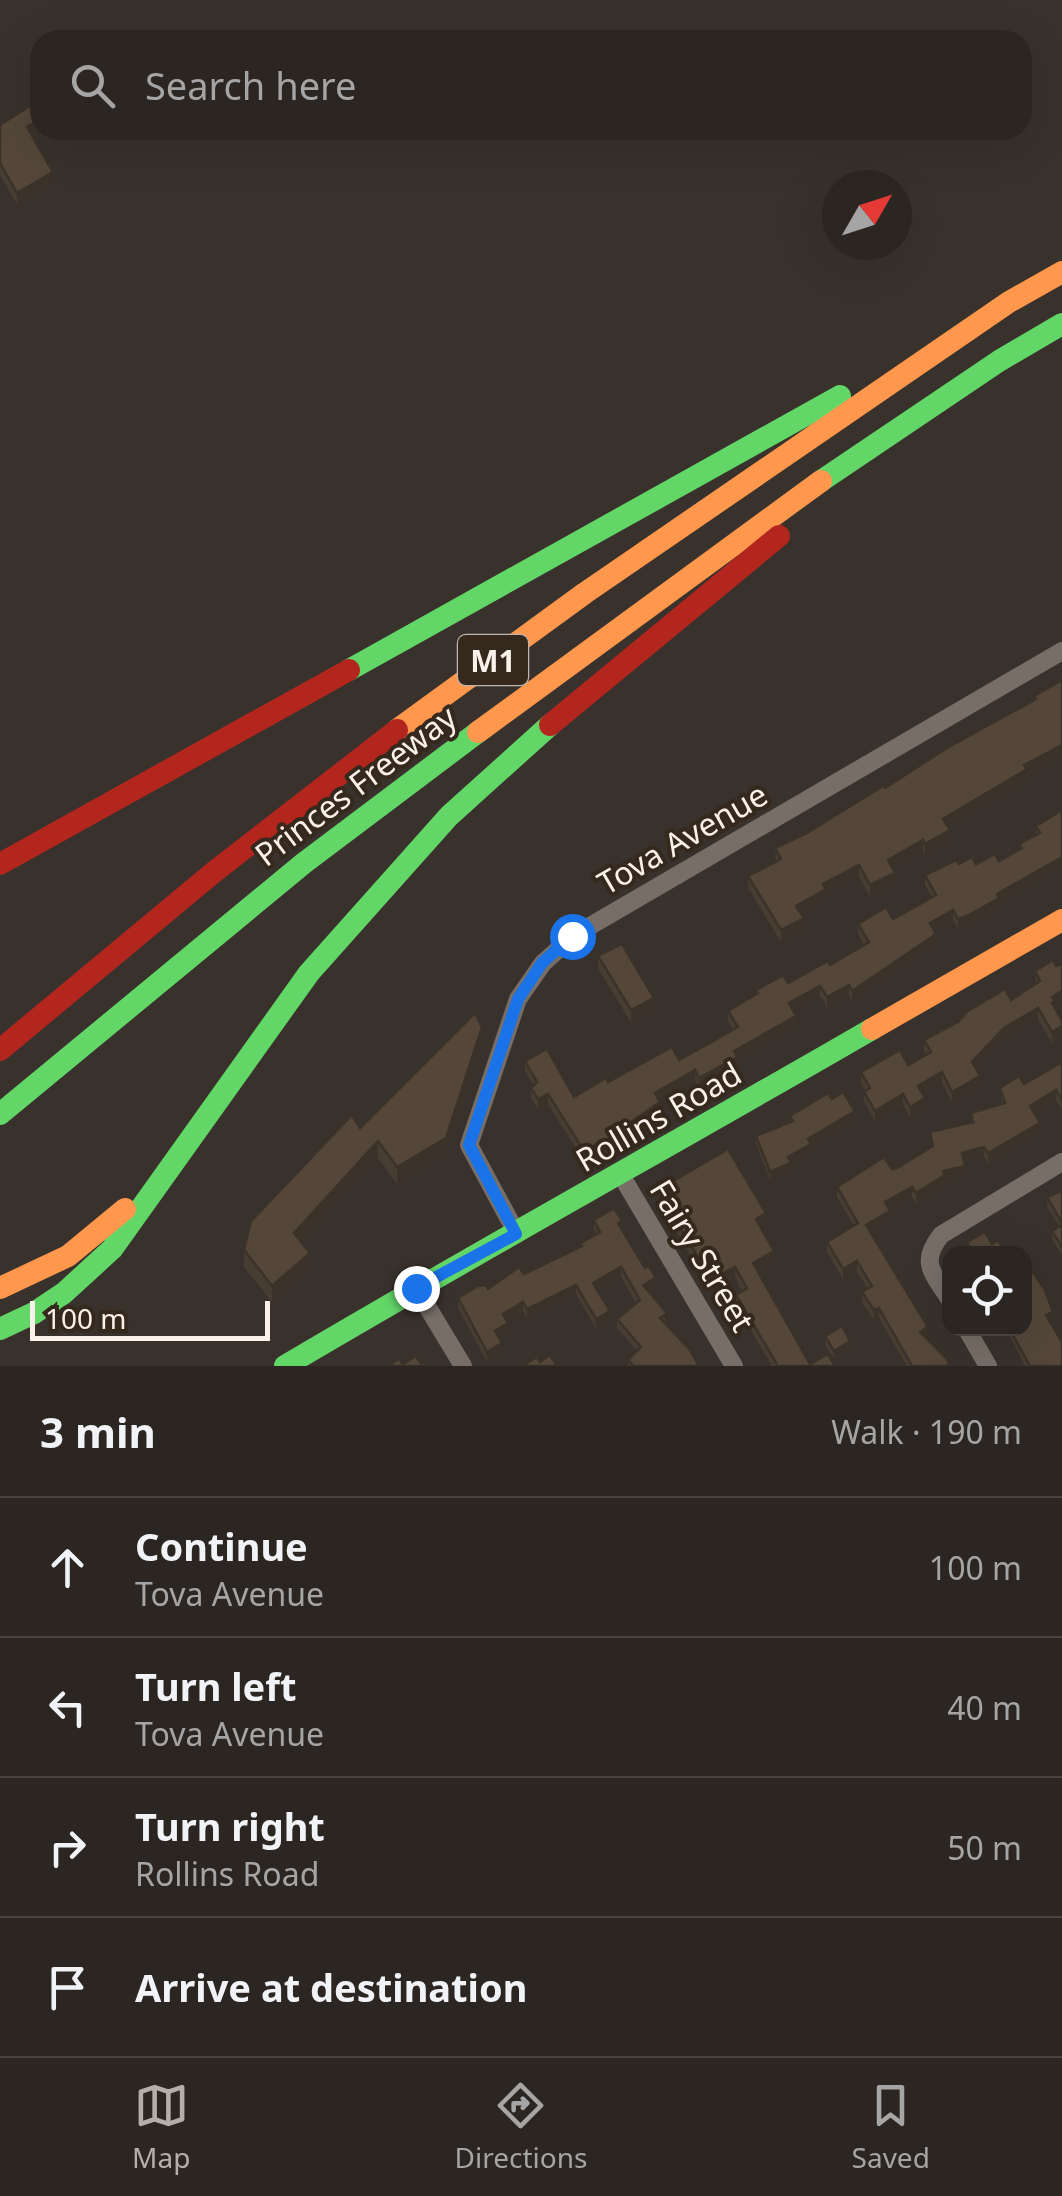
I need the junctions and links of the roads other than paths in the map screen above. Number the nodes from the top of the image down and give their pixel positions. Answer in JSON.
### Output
{"nodes":[{"id":1,"x":1062,"y":272,"type":"edge"},
{"id":2,"x":1010,"y":302,"type":"junction"},
{"id":3,"x":1062,"y":324,"type":"edge"},
{"id":4,"x":915,"y":418,"type":"junction"},
{"id":5,"x":1062,"y":651,"type":"edge"},
{"id":6,"x":11,"y":850,"type":"edge"},
{"id":7,"x":0,"y":864,"type":"edge"},
{"id":8,"x":1062,"y":920,"type":"edge"},
{"id":9,"x":0,"y":1050,"type":"edge"},
{"id":10,"x":0,"y":1114,"type":"edge"},
{"id":11,"x":192,"y":1135,"type":"junction"},
{"id":12,"x":1062,"y":1162,"type":"edge"},
{"id":13,"x":621,"y":1175,"type":"junction"},
{"id":14,"x":516,"y":1234,"type":"junction"},
{"id":15,"x":942,"y":1287,"type":"edge"},
{"id":16,"x":0,"y":1288,"type":"edge"},
{"id":17,"x":416,"y":1288,"type":"junction"},
{"id":18,"x":0,"y":1329,"type":"edge"},
{"id":19,"x":971,"y":1336,"type":"edge"},
{"id":20,"x":286,"y":1366,"type":"edge"},
{"id":21,"x":462,"y":1366,"type":"edge"},
{"id":22,"x":734,"y":1366,"type":"edge"},
{"id":23,"x":988,"y":1366,"type":"edge"}],
"edges":[{"from":1,"to":2,"type":"main road","name":"Princes Freeway","number":"M1"},
{"from":2,"to":6,"type":"main road"},
{"from":2,"to":9,"type":"main road","name":"Princes Freeway","number":"M1"},
{"from":3,"to":4,"type":"main road","name":"Princes Freeway","number":"M1"},
{"from":4,"to":10,"type":"main road","name":"Princes Freeway","number":"M1"},
{"from":4,"to":11,"type":"main road"},
{"from":5,"to":14,"type":"street","name":"Tova Avenue"},
{"from":6,"to":7,"type":"main road"},
{"from":8,"to":13,"type":"main road","name":"Rollins Road"},
{"from":11,"to":16,"type":"main road"},
{"from":11,"to":18,"type":"main road"},
{"from":12,"to":15,"type":"street"},
{"from":13,"to":14,"type":"main road","name":"Rollins Road"},
{"from":13,"to":22,"type":"street","name":"Fairy Street"},
{"from":14,"to":17,"type":"main road","name":"Rollins Road"},
{"from":17,"to":20,"type":"main road","name":"Rollins Road"},
{"from":17,"to":21,"type":"street"},
{"from":19,"to":23,"type":"street"}]}
